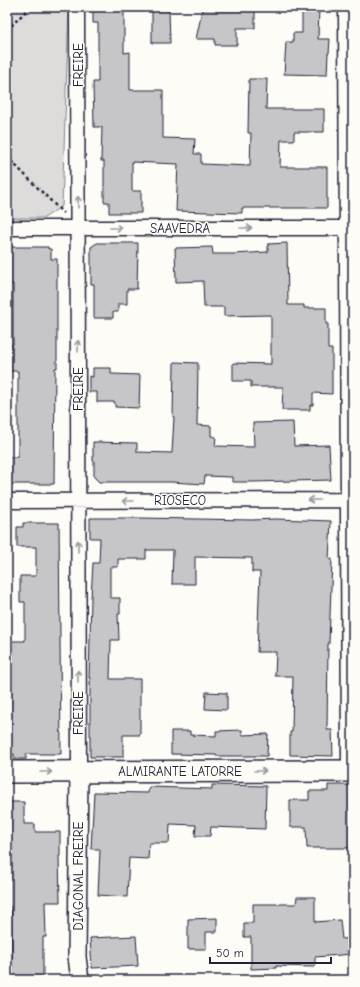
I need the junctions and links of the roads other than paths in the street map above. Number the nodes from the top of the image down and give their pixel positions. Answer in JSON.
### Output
{"nodes":[{"id":1,"x":77,"y":7,"type":"edge"},
{"id":2,"x":346,"y":7,"type":"edge"},
{"id":3,"x":7,"y":228,"type":"edge"},
{"id":4,"x":78,"y":228,"type":"junction"},
{"id":5,"x":350,"y":228,"type":"edge"},
{"id":6,"x":351,"y":500,"type":"edge"},
{"id":7,"x":7,"y":501,"type":"edge"},
{"id":8,"x":78,"y":501,"type":"junction"},
{"id":9,"x":351,"y":771,"type":"edge"},
{"id":10,"x":7,"y":772,"type":"edge"},
{"id":11,"x":79,"y":772,"type":"junction"},
{"id":12,"x":80,"y":980,"type":"edge"}],
"edges":[{"from":4,"to":1,"type":"street","name":"FREIRE","one_way":true},
{"from":2,"to":5,"type":"street"},
{"from":3,"to":4,"type":"street","name":"SAAVEDRA"},
{"from":4,"to":5,"type":"street","name":"SAAVEDRA","one_way":true},
{"from":8,"to":4,"type":"street","name":"FREIRE","one_way":true},
{"from":5,"to":6,"type":"street"},
{"from":6,"to":8,"type":"street","name":"RIOSECO","one_way":true},
{"from":6,"to":9,"type":"street"},
{"from":7,"to":8,"type":"street","name":"RIOSECO"},
{"from":11,"to":8,"type":"street","name":"FREIRE","one_way":true},
{"from":11,"to":9,"type":"main road","name":"ALMIRANTE LATORRE","one_way":true},
{"from":10,"to":11,"type":"main road","name":"ALMIRANTE LATORRE","one_way":true},
{"from":11,"to":12,"type":"street","name":"DIAGONAL FREIRE"}]}
